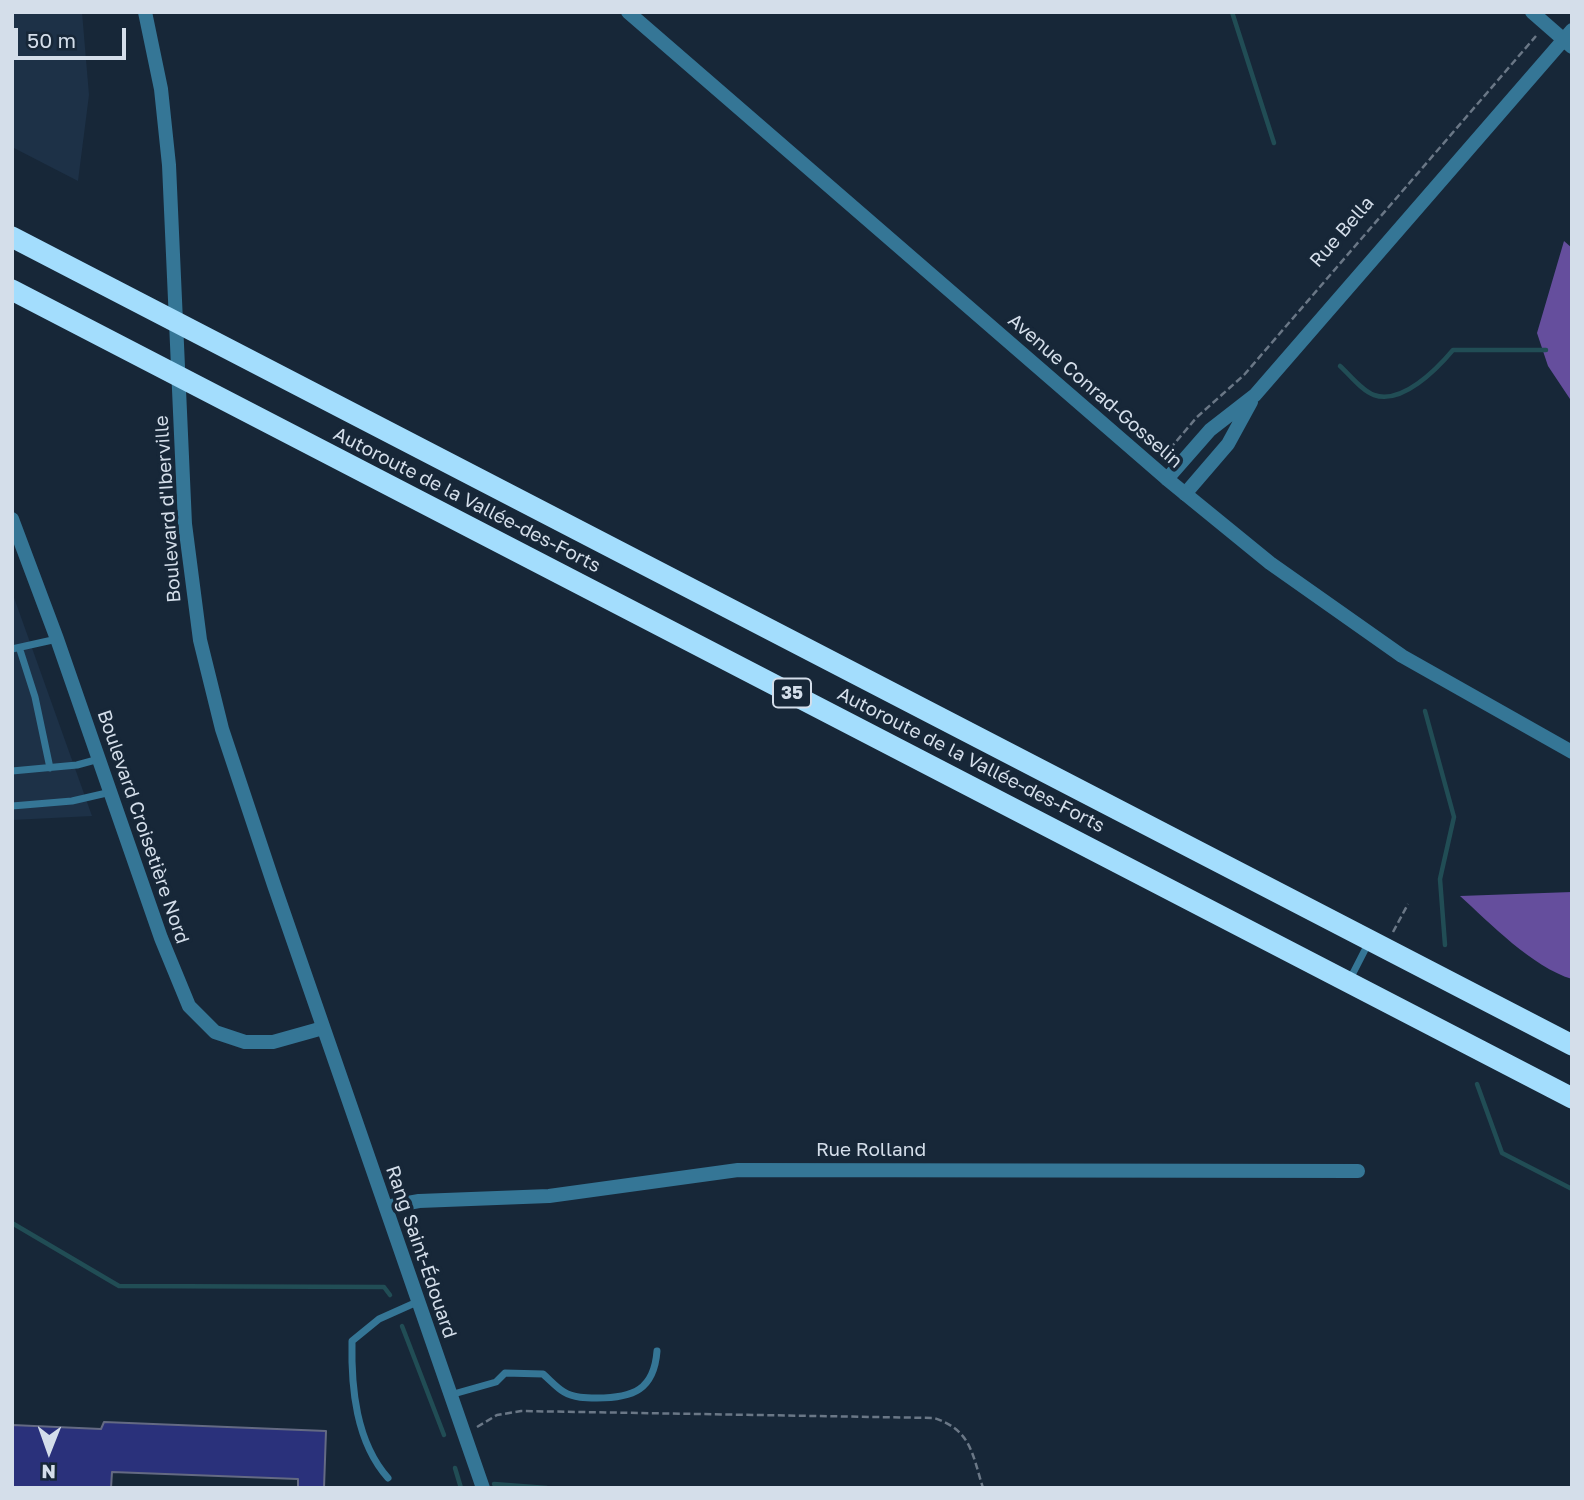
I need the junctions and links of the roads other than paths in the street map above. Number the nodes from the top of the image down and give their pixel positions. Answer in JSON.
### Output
{"nodes":[{"id":1,"x":145,"y":12,"type":"edge"},
{"id":2,"x":628,"y":12,"type":"edge"},
{"id":3,"x":1532,"y":12,"type":"edge"},
{"id":4,"x":1569,"y":38,"type":"edge"},
{"id":5,"x":12,"y":237,"type":"edge"},
{"id":6,"x":12,"y":290,"type":"edge"},
{"id":7,"x":1255,"y":395,"type":"junction"},
{"id":8,"x":1167,"y":479,"type":"junction"},
{"id":9,"x":1185,"y":494,"type":"junction"},
{"id":10,"x":12,"y":519,"type":"edge"},
{"id":11,"x":17,"y":545,"type":"edge"},
{"id":12,"x":57,"y":639,"type":"junction"},
{"id":13,"x":16,"y":650,"type":"edge"},
{"id":14,"x":1572,"y":752,"type":"edge"},
{"id":15,"x":99,"y":759,"type":"junction"},
{"id":16,"x":50,"y":768,"type":"junction"},
{"id":17,"x":12,"y":771,"type":"edge"},
{"id":18,"x":111,"y":792,"type":"junction"},
{"id":19,"x":12,"y":806,"type":"edge"},
{"id":20,"x":1378,"y":944,"type":"junction"},
{"id":21,"x":1348,"y":982,"type":"junction"},
{"id":22,"x":323,"y":1028,"type":"junction"},
{"id":23,"x":1572,"y":1045,"type":"edge"},
{"id":24,"x":1572,"y":1098,"type":"edge"},
{"id":25,"x":1358,"y":1171,"type":"dead end"},
{"id":26,"x":386,"y":1207,"type":"junction"},
{"id":27,"x":417,"y":1302,"type":"junction"},
{"id":28,"x":657,"y":1351,"type":"dead end"},
{"id":29,"x":450,"y":1396,"type":"junction"},
{"id":30,"x":388,"y":1478,"type":"dead end"},
{"id":31,"x":483,"y":1488,"type":"edge"}],
"edges":[{"from":1,"to":22,"type":"street","name":"Boulevard d'Iberville"},
{"from":2,"to":8,"type":"street","name":"Avenue Conrad-Gosselin"},
{"from":3,"to":4,"type":"street"},
{"from":4,"to":7,"type":"street"},
{"from":5,"to":20,"type":"highway","name":"Autoroute de la Vallée-des-Forts","number":"35"},
{"from":6,"to":21,"type":"highway","name":"Autoroute de la Vallée-des-Forts","number":"35"},
{"from":7,"to":8,"type":"street"},
{"from":7,"to":9,"type":"street"},
{"from":8,"to":9,"type":"street","name":"Avenue Conrad-Gosselin"},
{"from":9,"to":14,"type":"street","name":"Avenue Conrad-Gosselin"},
{"from":10,"to":11,"type":"street","name":"Boulevard Croisetière Nord"},
{"from":11,"to":12,"type":"street","name":"Boulevard Croisetière Nord"},
{"from":12,"to":13,"type":"lane"},
{"from":12,"to":15,"type":"street","name":"Boulevard Croisetière Nord"},
{"from":13,"to":16,"type":"lane"},
{"from":15,"to":16,"type":"lane"},
{"from":15,"to":18,"type":"street","name":"Boulevard Croisetière Nord"},
{"from":16,"to":17,"type":"lane"},
{"from":18,"to":19,"type":"lane"},
{"from":18,"to":22,"type":"street","name":"Boulevard Croisetière Nord"},
{"from":20,"to":21,"type":"lane"},
{"from":20,"to":23,"type":"highway","name":"Autoroute de la Vallée-des-Forts","number":"35"},
{"from":21,"to":24,"type":"highway","name":"Autoroute de la Vallée-des-Forts","number":"35"},
{"from":22,"to":26,"type":"street","name":"Rang Saint-Édouard"},
{"from":25,"to":26,"type":"street","name":"Rue Rolland"},
{"from":26,"to":27,"type":"street","name":"Rang Saint-Édouard"},
{"from":27,"to":29,"type":"street","name":"Rang Saint-Édouard"},
{"from":27,"to":30,"type":"lane"},
{"from":28,"to":29,"type":"lane"},
{"from":29,"to":31,"type":"street","name":"Rang Saint-Édouard"}]}
